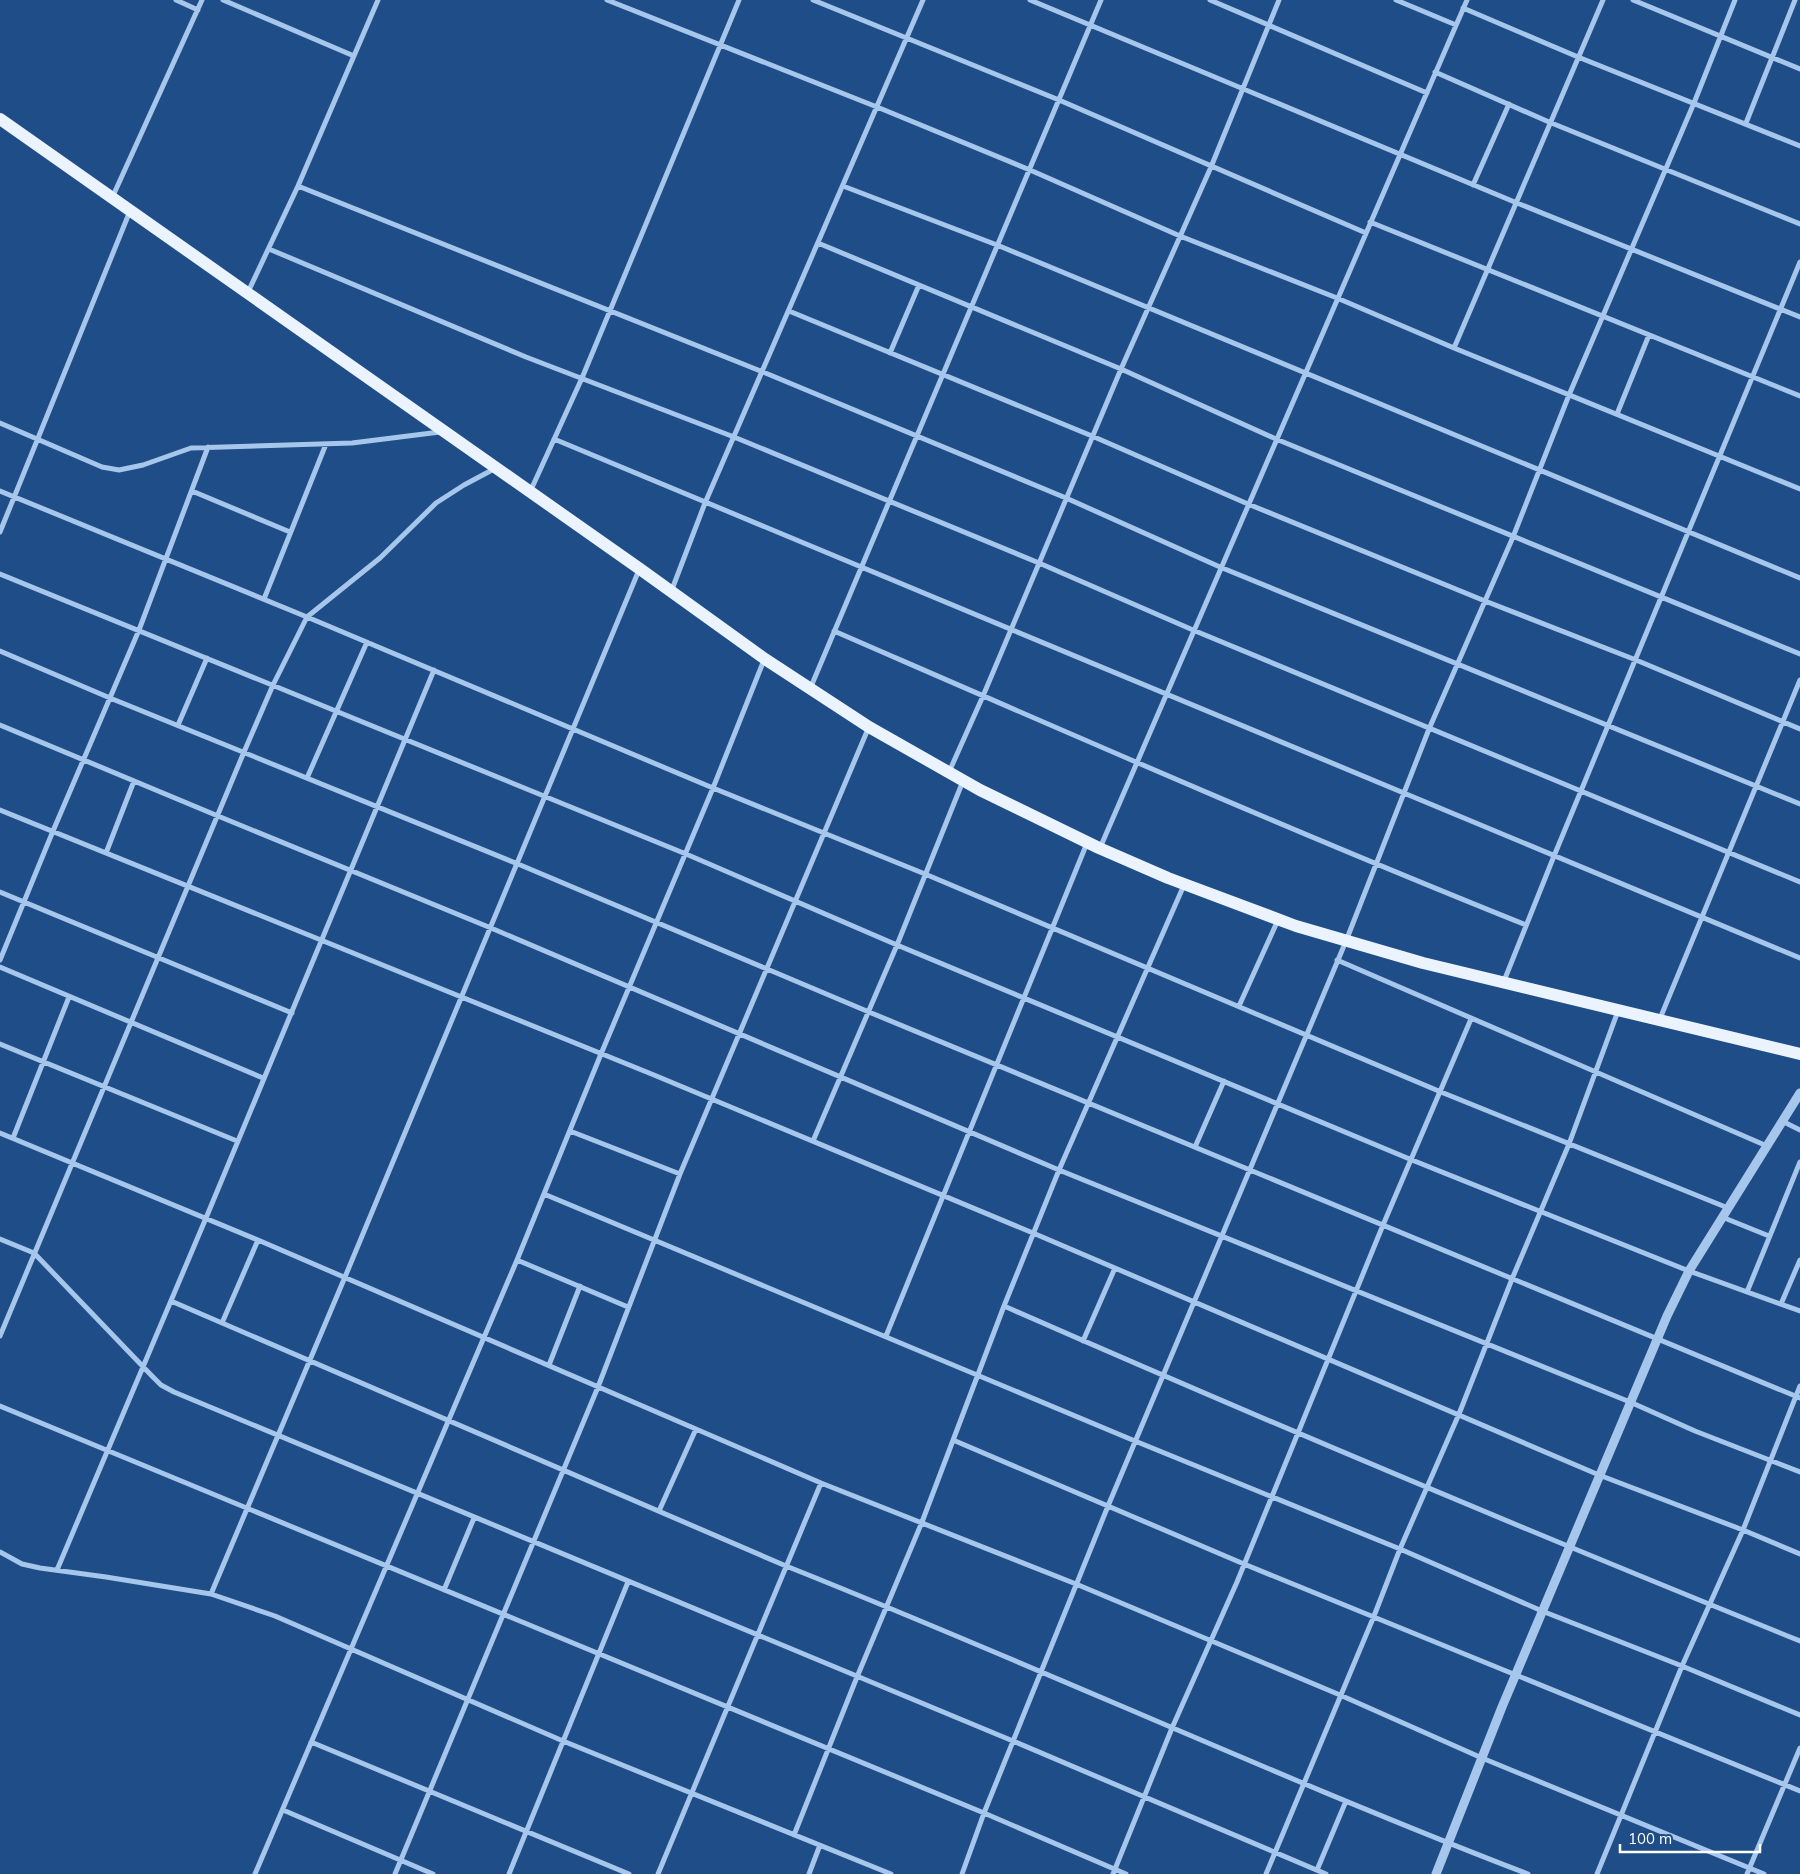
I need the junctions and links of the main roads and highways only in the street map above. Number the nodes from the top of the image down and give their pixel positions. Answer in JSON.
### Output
{"nodes":[{"id":1,"x":0,"y":119,"type":"edge"},
{"id":2,"x":1800,"y":1054,"type":"edge"}],
"edges":[{"from":1,"to":2,"type":"main road"}]}
